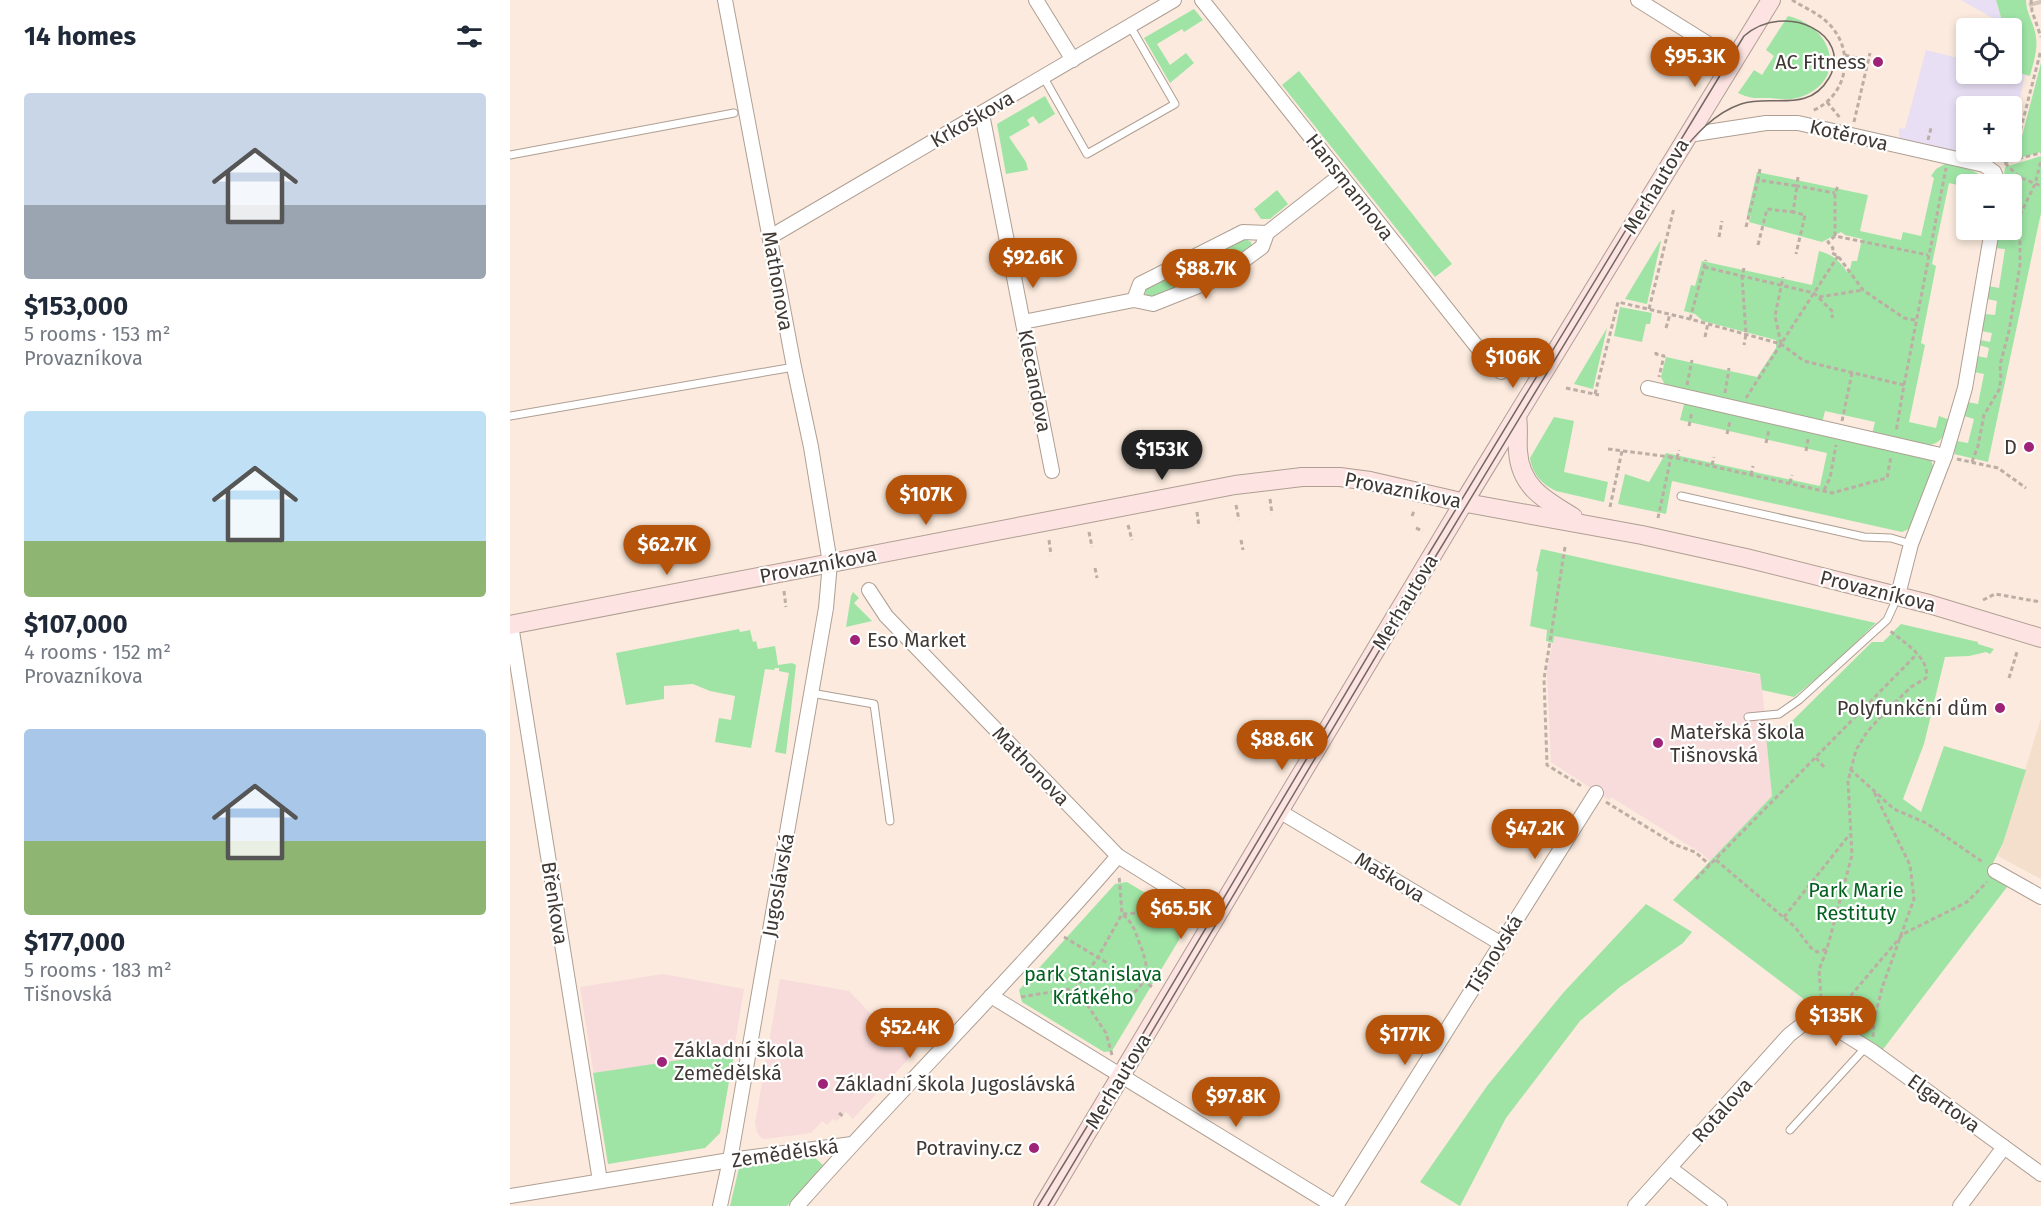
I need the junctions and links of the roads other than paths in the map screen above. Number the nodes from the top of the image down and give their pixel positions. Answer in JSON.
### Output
{"nodes":[{"id":1,"x":725,"y":0,"type":"edge"},
{"id":2,"x":1036,"y":0,"type":"edge"},
{"id":3,"x":1174,"y":0,"type":"edge"},
{"id":4,"x":1202,"y":0,"type":"edge"},
{"id":5,"x":1638,"y":0,"type":"edge"},
{"id":6,"x":1771,"y":0,"type":"edge"},
{"id":7,"x":1130,"y":26,"type":"junction"},
{"id":8,"x":1074,"y":60,"type":"junction"},
{"id":9,"x":1734,"y":60,"type":"junction"},
{"id":10,"x":1044,"y":78,"type":"junction"},
{"id":11,"x":734,"y":112,"type":"dead end"},
{"id":12,"x":982,"y":114,"type":"junction"},
{"id":13,"x":1688,"y":135,"type":"junction"},
{"id":14,"x":510,"y":154,"type":"edge"},
{"id":15,"x":1995,"y":174,"type":"edge"},
{"id":16,"x":1341,"y":175,"type":"junction"},
{"id":17,"x":1267,"y":233,"type":"junction"},
{"id":18,"x":770,"y":237,"type":"junction"},
{"id":19,"x":1990,"y":240,"type":"edge"},
{"id":20,"x":1134,"y":300,"type":"junction"},
{"id":21,"x":1023,"y":322,"type":"junction"},
{"id":22,"x":794,"y":367,"type":"junction"},
{"id":23,"x":1501,"y":372,"type":"dead end"},
{"id":24,"x":1652,"y":389,"type":"road end"},
{"id":25,"x":510,"y":416,"type":"edge"},
{"id":26,"x":1517,"y":417,"type":"junction"},
{"id":27,"x":1945,"y":456,"type":"junction"},
{"id":28,"x":1052,"y":471,"type":"dead end"},
{"id":29,"x":1681,"y":496,"type":"dead end"},
{"id":30,"x":1464,"y":502,"type":"junction"},
{"id":31,"x":1588,"y":525,"type":"junction"},
{"id":32,"x":1911,"y":544,"type":"junction"},
{"id":33,"x":830,"y":562,"type":"junction"},
{"id":34,"x":869,"y":590,"type":"dead end"},
{"id":35,"x":1898,"y":596,"type":"junction"},
{"id":36,"x":510,"y":625,"type":"edge"},
{"id":37,"x":2041,"y":638,"type":"edge"},
{"id":38,"x":811,"y":693,"type":"junction"},
{"id":39,"x":1748,"y":717,"type":"dead end"},
{"id":40,"x":1596,"y":793,"type":"road end"},
{"id":41,"x":1279,"y":811,"type":"junction"},
{"id":42,"x":890,"y":821,"type":"dead end"},
{"id":43,"x":1118,"y":856,"type":"junction"},
{"id":44,"x":1995,"y":871,"type":"road end"},
{"id":45,"x":2041,"y":897,"type":"edge"},
{"id":46,"x":1216,"y":917,"type":"junction"},
{"id":47,"x":1500,"y":943,"type":"junction"},
{"id":48,"x":997,"y":1000,"type":"junction"},
{"id":49,"x":1814,"y":1020,"type":"joint"},
{"id":50,"x":1869,"y":1049,"type":"junction"},
{"id":51,"x":1121,"y":1077,"type":"junction"},
{"id":52,"x":1790,"y":1130,"type":"dead end"},
{"id":53,"x":852,"y":1144,"type":"junction"},
{"id":54,"x":2004,"y":1148,"type":"junction"},
{"id":55,"x":730,"y":1160,"type":"junction"},
{"id":56,"x":1670,"y":1168,"type":"junction"},
{"id":57,"x":2041,"y":1174,"type":"edge"},
{"id":58,"x":600,"y":1181,"type":"junction"},
{"id":59,"x":510,"y":1196,"type":"edge"},
{"id":60,"x":720,"y":1206,"type":"edge"},
{"id":61,"x":797,"y":1206,"type":"edge"},
{"id":62,"x":1043,"y":1206,"type":"edge"},
{"id":63,"x":1335,"y":1206,"type":"edge"},
{"id":64,"x":1635,"y":1206,"type":"edge"},
{"id":65,"x":1720,"y":1206,"type":"edge"},
{"id":66,"x":1960,"y":1206,"type":"edge"}],
"edges":[{"from":1,"to":18,"type":"street","name":"Mathonova"},
{"from":2,"to":8,"type":"street"},
{"from":3,"to":7,"type":"street","name":"Krkoškova"},
{"from":4,"to":16,"type":"street","name":"Hansmannova"},
{"from":5,"to":9,"type":"street"},
{"from":6,"to":9,"type":"main road","name":"Merhautova"},
{"from":7,"to":8,"type":"street","name":"Krkoškova"},
{"from":7,"to":10,"type":"lane"},
{"from":8,"to":10,"type":"street","name":"Krkoškova"},
{"from":9,"to":13,"type":"main road","name":"Merhautova"},
{"from":10,"to":12,"type":"street","name":"Krkoškova"},
{"from":11,"to":14,"type":"lane"},
{"from":12,"to":18,"type":"street","name":"Krkoškova"},
{"from":12,"to":21,"type":"street","name":"Klecandova"},
{"from":13,"to":15,"type":"street","name":"Kotěrova"},
{"from":13,"to":26,"type":"main road","name":"Merhautova"},
{"from":16,"to":17,"type":"street"},
{"from":16,"to":23,"type":"street","name":"Hansmannova"},
{"from":17,"to":20,"type":"street"},
{"from":17,"to":20,"type":"street"},
{"from":18,"to":22,"type":"street","name":"Mathonova"},
{"from":19,"to":27,"type":"street"},
{"from":20,"to":21,"type":"street"},
{"from":21,"to":28,"type":"street","name":"Klecandova"},
{"from":22,"to":25,"type":"lane"},
{"from":22,"to":33,"type":"street","name":"Mathonova"},
{"from":24,"to":27,"type":"street"},
{"from":26,"to":30,"type":"main road","name":"Merhautova"},
{"from":26,"to":31,"type":"main road"},
{"from":27,"to":32,"type":"street"},
{"from":29,"to":32,"type":"lane"},
{"from":30,"to":31,"type":"main road","name":"Provazníkova"},
{"from":30,"to":33,"type":"main road","name":"Provazníkova"},
{"from":30,"to":41,"type":"main road","name":"Merhautova"},
{"from":31,"to":35,"type":"main road","name":"Provazníkova"},
{"from":32,"to":35,"type":"street"},
{"from":33,"to":36,"type":"main road","name":"Provazníkova"},
{"from":33,"to":38,"type":"street","name":"Jugoslávská"},
{"from":34,"to":43,"type":"street","name":"Mathonova"},
{"from":35,"to":37,"type":"main road","name":"Provazníkova"},
{"from":35,"to":39,"type":"lane"},
{"from":36,"to":58,"type":"street","name":"Břenkova"},
{"from":38,"to":42,"type":"lane"},
{"from":38,"to":55,"type":"street","name":"Jugoslávská"},
{"from":40,"to":47,"type":"street","name":"Tišnovská"},
{"from":41,"to":46,"type":"main road","name":"Merhautova"},
{"from":41,"to":47,"type":"street","name":"Maškova"},
{"from":43,"to":46,"type":"street","name":"Mathonova"},
{"from":43,"to":48,"type":"street","name":"Zemědělská"},
{"from":44,"to":45,"type":"street"},
{"from":46,"to":51,"type":"main road","name":"Merhautova"},
{"from":47,"to":63,"type":"street","name":"Tišnovská"},
{"from":48,"to":51,"type":"street"},
{"from":48,"to":53,"type":"street","name":"Zemědělská"},
{"from":49,"to":50,"type":"street","name":"Elgartova"},
{"from":49,"to":56,"type":"street","name":"Rotalova"},
{"from":50,"to":52,"type":"lane"},
{"from":50,"to":54,"type":"street","name":"Elgartova"},
{"from":51,"to":62,"type":"main road","name":"Merhautova"},
{"from":51,"to":63,"type":"street"},
{"from":53,"to":55,"type":"street","name":"Zemědělská"},
{"from":53,"to":61,"type":"street"},
{"from":54,"to":57,"type":"street","name":"Elgartova"},
{"from":54,"to":66,"type":"street"},
{"from":55,"to":58,"type":"street","name":"Zemědělská"},
{"from":55,"to":60,"type":"street","name":"Jugoslávská"},
{"from":56,"to":64,"type":"street","name":"Rotalova"},
{"from":56,"to":65,"type":"street"},
{"from":58,"to":59,"type":"street","name":"Zemědělská"}]}
